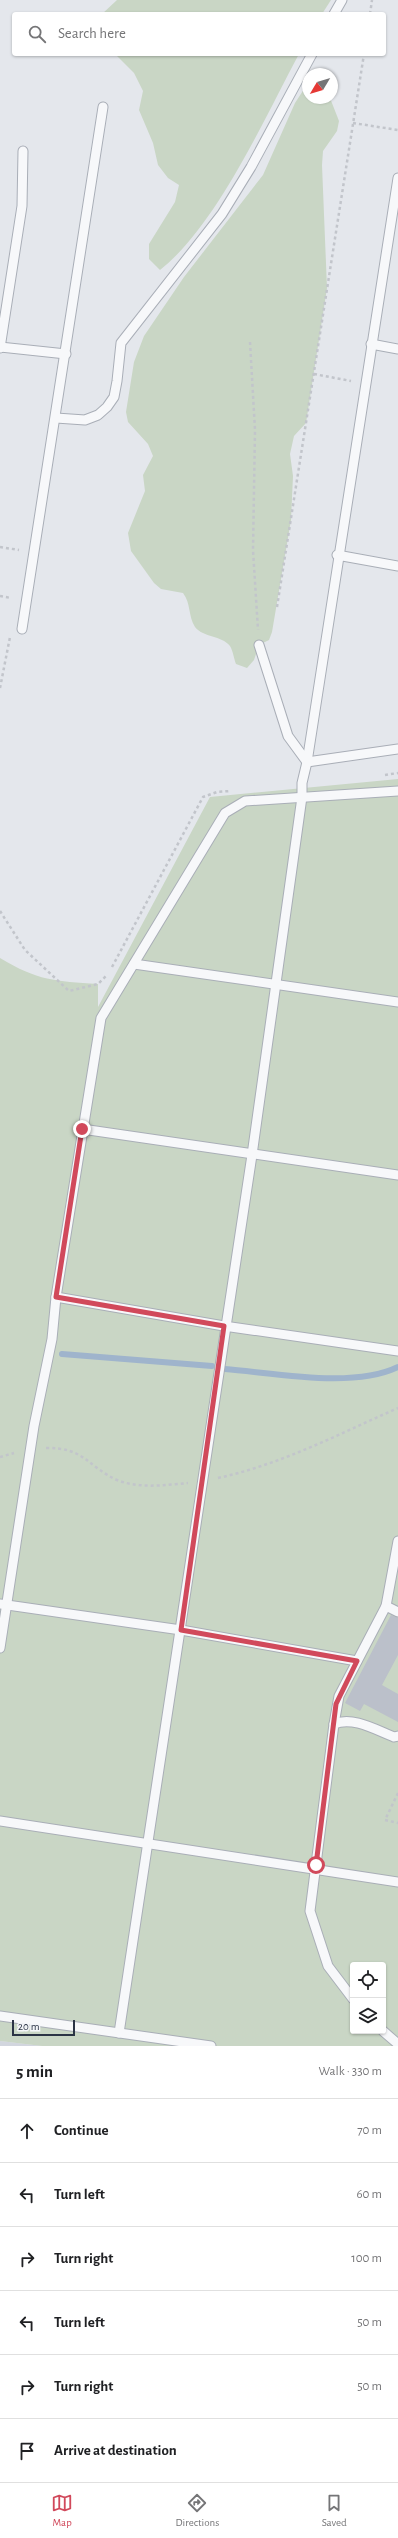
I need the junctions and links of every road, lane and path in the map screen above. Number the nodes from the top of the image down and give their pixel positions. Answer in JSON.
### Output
{"nodes":[{"id":1,"x":342,"y":0,"type":"edge"},
{"id":2,"x":372,"y":0,"type":"edge"},
{"id":3,"x":335,"y":12,"type":"edge"},
{"id":4,"x":370,"y":12,"type":"edge"},
{"id":5,"x":311,"y":56,"type":"edge"},
{"id":6,"x":364,"y":56,"type":"edge"},
{"id":7,"x":103,"y":107,"type":"dead end"},
{"id":8,"x":353,"y":123,"type":"junction"},
{"id":9,"x":398,"y":130,"type":"edge"},
{"id":10,"x":23,"y":151,"type":"dead end"},
{"id":11,"x":398,"y":178,"type":"edge"},
{"id":12,"x":250,"y":342,"type":"dead end"},
{"id":13,"x":371,"y":344,"type":"junction"},
{"id":14,"x":0,"y":348,"type":"edge"},
{"id":15,"x":398,"y":349,"type":"edge"},
{"id":16,"x":66,"y":354,"type":"junction"},
{"id":17,"x":314,"y":374,"type":"junction"},
{"id":18,"x":365,"y":384,"type":"junction"},
{"id":19,"x":56,"y":418,"type":"junction"},
{"id":20,"x":338,"y":555,"type":"junction"},
{"id":21,"x":398,"y":566,"type":"edge"},
{"id":22,"x":277,"y":607,"type":"dead end"},
{"id":23,"x":22,"y":629,"type":"joint"},
{"id":24,"x":259,"y":645,"type":"joint"},
{"id":25,"x":0,"y":688,"type":"edge"},
{"id":26,"x":398,"y":749,"type":"edge"},
{"id":27,"x":307,"y":762,"type":"junction"},
{"id":28,"x":398,"y":791,"type":"edge"},
{"id":29,"x":302,"y":797,"type":"junction"},
{"id":30,"x":134,"y":964,"type":"junction"},
{"id":31,"x":276,"y":984,"type":"junction"},
{"id":32,"x":398,"y":1002,"type":"edge"},
{"id":33,"x":82,"y":1129,"type":"junction"},
{"id":34,"x":252,"y":1155,"type":"junction"},
{"id":35,"x":398,"y":1176,"type":"edge"},
{"id":36,"x":56,"y":1297,"type":"junction"},
{"id":37,"x":224,"y":1326,"type":"junction"},
{"id":38,"x":398,"y":1351,"type":"edge"},
{"id":39,"x":398,"y":1541,"type":"edge"},
{"id":40,"x":3,"y":1605,"type":"edge"},
{"id":41,"x":386,"y":1606,"type":"junction"},
{"id":42,"x":398,"y":1612,"type":"edge"},
{"id":43,"x":181,"y":1630,"type":"junction"},
{"id":44,"x":0,"y":1648,"type":"edge"},
{"id":45,"x":357,"y":1661,"type":"junction"},
{"id":46,"x":334,"y":1724,"type":"junction"},
{"id":47,"x":398,"y":1736,"type":"edge"},
{"id":48,"x":398,"y":1793,"type":"edge"},
{"id":49,"x":0,"y":1821,"type":"edge"},
{"id":50,"x":398,"y":1823,"type":"edge"},
{"id":51,"x":147,"y":1844,"type":"junction"},
{"id":52,"x":315,"y":1869,"type":"junction"},
{"id":53,"x":398,"y":1882,"type":"edge"},
{"id":54,"x":352,"y":1998,"type":"edge"},
{"id":55,"x":0,"y":2016,"type":"edge"},
{"id":56,"x":119,"y":2033,"type":"junction"},
{"id":57,"x":386,"y":2034,"type":"edge"},
{"id":58,"x":398,"y":2044,"type":"edge"},
{"id":59,"x":211,"y":2046,"type":"edge"}],
"edges":[{"from":1,"to":3,"type":"lane"},
{"from":2,"to":4,"type":"path"},
{"from":5,"to":19,"type":"lane"},
{"from":6,"to":8,"type":"path"},
{"from":7,"to":16,"type":"lane"},
{"from":8,"to":9,"type":"path"},
{"from":8,"to":17,"type":"path"},
{"from":10,"to":14,"type":"lane"},
{"from":11,"to":13,"type":"lane"},
{"from":12,"to":24,"type":"path"},
{"from":13,"to":15,"type":"lane"},
{"from":13,"to":18,"type":"lane"},
{"from":14,"to":16,"type":"lane"},
{"from":16,"to":19,"type":"lane"},
{"from":17,"to":18,"type":"path"},
{"from":17,"to":22,"type":"path"},
{"from":18,"to":20,"type":"lane"},
{"from":19,"to":23,"type":"lane"},
{"from":20,"to":21,"type":"lane"},
{"from":20,"to":27,"type":"lane"},
{"from":23,"to":25,"type":"path"},
{"from":24,"to":27,"type":"lane"},
{"from":26,"to":27,"type":"lane"},
{"from":27,"to":29,"type":"lane"},
{"from":28,"to":29,"type":"lane"},
{"from":29,"to":30,"type":"lane"},
{"from":29,"to":31,"type":"lane"},
{"from":30,"to":31,"type":"lane"},
{"from":30,"to":33,"type":"lane"},
{"from":31,"to":32,"type":"lane"},
{"from":31,"to":34,"type":"lane"},
{"from":33,"to":34,"type":"lane"},
{"from":33,"to":36,"type":"lane"},
{"from":34,"to":35,"type":"lane"},
{"from":34,"to":37,"type":"lane"},
{"from":36,"to":37,"type":"lane"},
{"from":36,"to":40,"type":"lane"},
{"from":37,"to":38,"type":"lane"},
{"from":37,"to":43,"type":"lane"},
{"from":39,"to":41,"type":"lane"},
{"from":40,"to":43,"type":"lane"},
{"from":40,"to":44,"type":"lane"},
{"from":41,"to":42,"type":"lane"},
{"from":41,"to":45,"type":"lane"},
{"from":43,"to":45,"type":"lane"},
{"from":43,"to":51,"type":"lane"},
{"from":45,"to":46,"type":"lane"},
{"from":46,"to":47,"type":"lane"},
{"from":46,"to":52,"type":"lane"},
{"from":48,"to":50,"type":"path"},
{"from":49,"to":51,"type":"lane"},
{"from":51,"to":52,"type":"lane"},
{"from":51,"to":56,"type":"lane"},
{"from":52,"to":53,"type":"lane"},
{"from":52,"to":54,"type":"lane"},
{"from":55,"to":56,"type":"lane"},
{"from":56,"to":59,"type":"lane"},
{"from":57,"to":58,"type":"lane"}]}
